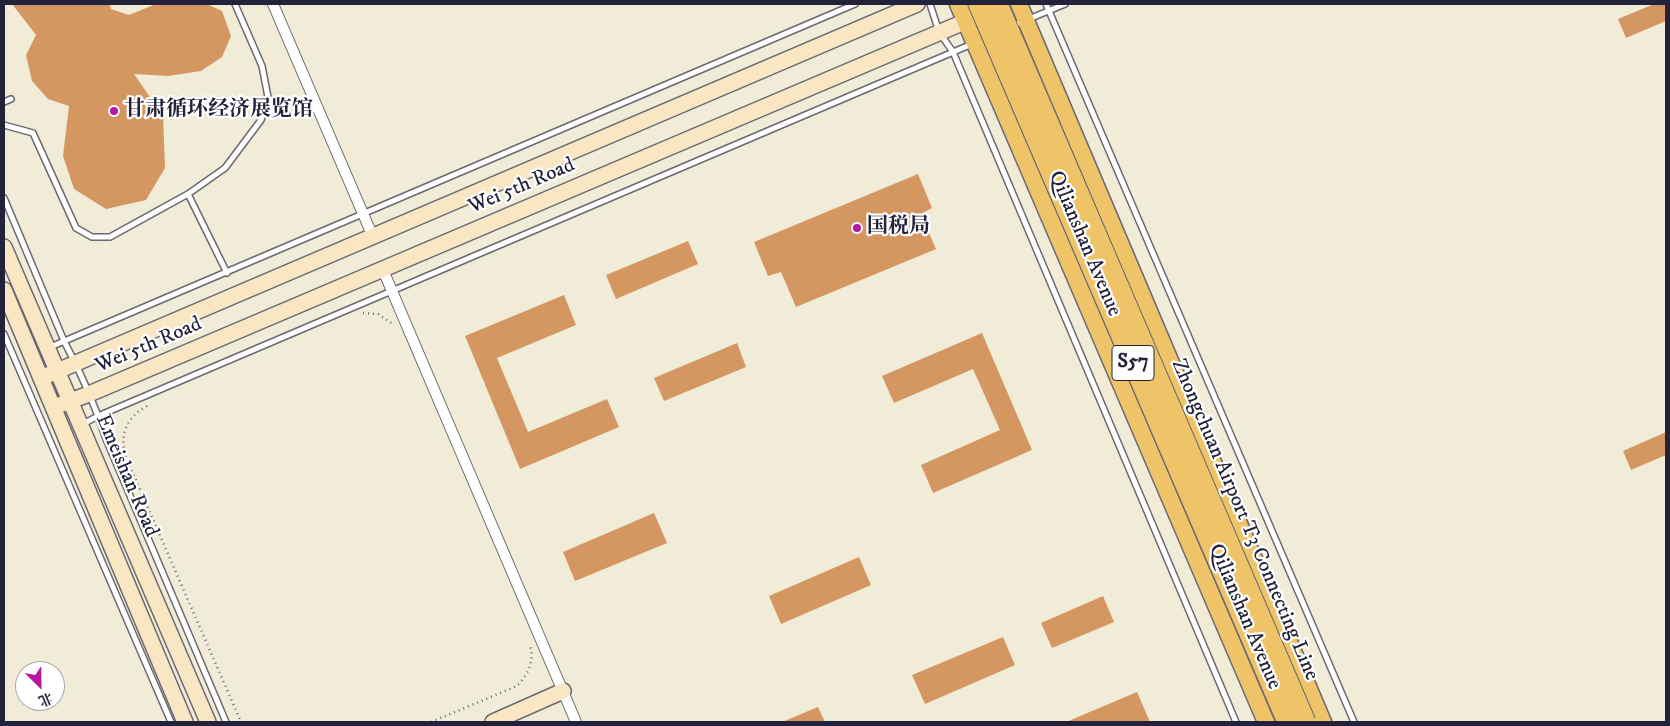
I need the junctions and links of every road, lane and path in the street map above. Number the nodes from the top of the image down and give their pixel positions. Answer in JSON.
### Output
{"nodes":[{"id":1,"x":235,"y":4,"type":"edge"},
{"id":2,"x":273,"y":4,"type":"edge"},
{"id":3,"x":855,"y":4,"type":"edge"},
{"id":4,"x":917,"y":4,"type":"edge"},
{"id":5,"x":930,"y":4,"type":"edge"},
{"id":6,"x":958,"y":4,"type":"edge"},
{"id":7,"x":978,"y":4,"type":"edge"},
{"id":8,"x":998,"y":4,"type":"edge"},
{"id":9,"x":1005,"y":4,"type":"edge"},
{"id":10,"x":1019,"y":4,"type":"edge"},
{"id":11,"x":1046,"y":4,"type":"edge"},
{"id":12,"x":1065,"y":4,"type":"edge"},
{"id":13,"x":1049,"y":11,"type":"junction"},
{"id":14,"x":1026,"y":20,"type":"junction"},
{"id":15,"x":966,"y":21,"type":"junction"},
{"id":16,"x":939,"y":32,"type":"junction"},
{"id":17,"x":975,"y":42,"type":"junction"},
{"id":18,"x":953,"y":52,"type":"junction"},
{"id":19,"x":11,"y":100,"type":"dead end"},
{"id":20,"x":4,"y":102,"type":"edge"},
{"id":21,"x":4,"y":125,"type":"edge"},
{"id":22,"x":188,"y":194,"type":"junction"},
{"id":23,"x":4,"y":198,"type":"edge"},
{"id":24,"x":364,"y":214,"type":"junction"},
{"id":25,"x":373,"y":236,"type":"junction"},
{"id":26,"x":4,"y":246,"type":"edge"},
{"id":27,"x":383,"y":270,"type":"junction"},
{"id":28,"x":227,"y":273,"type":"junction"},
{"id":29,"x":4,"y":290,"type":"edge"},
{"id":30,"x":392,"y":292,"type":"junction"},
{"id":31,"x":360,"y":313,"type":"dead end"},
{"id":32,"x":396,"y":329,"type":"dead end"},
{"id":33,"x":4,"y":334,"type":"edge"},
{"id":34,"x":64,"y":341,"type":"junction"},
{"id":35,"x":48,"y":348,"type":"junction"},
{"id":36,"x":75,"y":363,"type":"junction"},
{"id":37,"x":58,"y":372,"type":"junction"},
{"id":38,"x":41,"y":378,"type":"junction"},
{"id":39,"x":89,"y":394,"type":"junction"},
{"id":40,"x":70,"y":401,"type":"junction"},
{"id":41,"x":150,"y":404,"type":"dead end"},
{"id":42,"x":54,"y":408,"type":"junction"},
{"id":43,"x":98,"y":416,"type":"junction"},
{"id":44,"x":81,"y":425,"type":"junction"},
{"id":45,"x":527,"y":639,"type":"dead end"},
{"id":46,"x":563,"y":691,"type":"junction"},
{"id":47,"x":171,"y":722,"type":"edge"},
{"id":48,"x":186,"y":722,"type":"edge"},
{"id":49,"x":208,"y":722,"type":"edge"},
{"id":50,"x":226,"y":722,"type":"edge"},
{"id":51,"x":241,"y":722,"type":"edge"},
{"id":52,"x":431,"y":722,"type":"edge"},
{"id":53,"x":493,"y":722,"type":"edge"},
{"id":54,"x":576,"y":722,"type":"edge"},
{"id":55,"x":1236,"y":722,"type":"edge"},
{"id":56,"x":1266,"y":722,"type":"edge"},
{"id":57,"x":1287,"y":722,"type":"edge"},
{"id":58,"x":1306,"y":722,"type":"edge"},
{"id":59,"x":1322,"y":722,"type":"edge"},
{"id":60,"x":1354,"y":722,"type":"edge"}],
"edges":[{"from":1,"to":22,"type":"lane"},
{"from":2,"to":24,"type":"street"},
{"from":3,"to":24,"type":"lane"},
{"from":4,"to":25,"type":"street","name":"Wei 5th Road"},
{"from":5,"to":16,"type":"lane"},
{"from":6,"to":15,"type":"main road","name":"Qilianshan Avenue"},
{"from":7,"to":57,"type":"highway","name":"Zhongchuan Airport T3 Connecting Line","number":"S57","bridge":true},
{"from":8,"to":58,"type":"highway","name":"Zhongchuan Airport T3 Connecting Line","number":"S57","bridge":true},
{"from":9,"to":15,"type":"street","name":"Wei 5th Road"},
{"from":10,"to":14,"type":"main road","name":"Qilianshan Avenue"},
{"from":11,"to":13,"type":"lane"},
{"from":12,"to":13,"type":"lane"},
{"from":13,"to":14,"type":"lane"},
{"from":13,"to":60,"type":"lane"},
{"from":14,"to":17,"type":"lane"},
{"from":14,"to":59,"type":"main road","name":"Qilianshan Avenue"},
{"from":15,"to":16,"type":"street","name":"Wei 5th Road"},
{"from":15,"to":17,"type":"main road","name":"Qilianshan Avenue"},
{"from":16,"to":18,"type":"lane"},
{"from":16,"to":27,"type":"street","name":"Wei 5th Road"},
{"from":17,"to":18,"type":"lane"},
{"from":17,"to":56,"type":"main road","name":"Qilianshan Avenue"},
{"from":18,"to":30,"type":"lane"},
{"from":18,"to":55,"type":"lane"},
{"from":19,"to":20,"type":"lane"},
{"from":21,"to":22,"type":"lane"},
{"from":22,"to":28,"type":"lane"},
{"from":23,"to":34,"type":"lane"},
{"from":24,"to":25,"type":"street"},
{"from":24,"to":28,"type":"lane"},
{"from":25,"to":36,"type":"street","name":"Wei 5th Road"},
{"from":26,"to":35,"type":"street","name":"Emeishan Road"},
{"from":27,"to":30,"type":"street"},
{"from":27,"to":39,"type":"street","name":"Wei 5th Road"},
{"from":28,"to":34,"type":"lane"},
{"from":29,"to":38,"type":"street","name":"Emeishan Road"},
{"from":30,"to":43,"type":"lane"},
{"from":30,"to":46,"type":"street"},
{"from":31,"to":32,"type":"path"},
{"from":33,"to":47,"type":"lane"},
{"from":34,"to":35,"type":"lane"},
{"from":34,"to":36,"type":"lane"},
{"from":35,"to":37,"type":"street","name":"Emeishan Road"},
{"from":36,"to":37,"type":"street","name":"Wei 5th Road"},
{"from":36,"to":39,"type":"lane"},
{"from":37,"to":38,"type":"street","name":"Wei 5th Road"},
{"from":37,"to":40,"type":"street","name":"Emeishan Road"},
{"from":38,"to":42,"type":"street","name":"Emeishan Road"},
{"from":39,"to":40,"type":"street","name":"Wei 5th Road"},
{"from":39,"to":43,"type":"lane"},
{"from":40,"to":42,"type":"street","name":"Wei 5th Road"},
{"from":40,"to":44,"type":"street","name":"Emeishan Road"},
{"from":41,"to":51,"type":"path"},
{"from":42,"to":48,"type":"street","name":"Emeishan Road"},
{"from":43,"to":44,"type":"lane"},
{"from":43,"to":50,"type":"lane"},
{"from":44,"to":49,"type":"street","name":"Emeishan Road"},
{"from":45,"to":52,"type":"path"},
{"from":46,"to":53,"type":"street"},
{"from":46,"to":54,"type":"street"}]}
